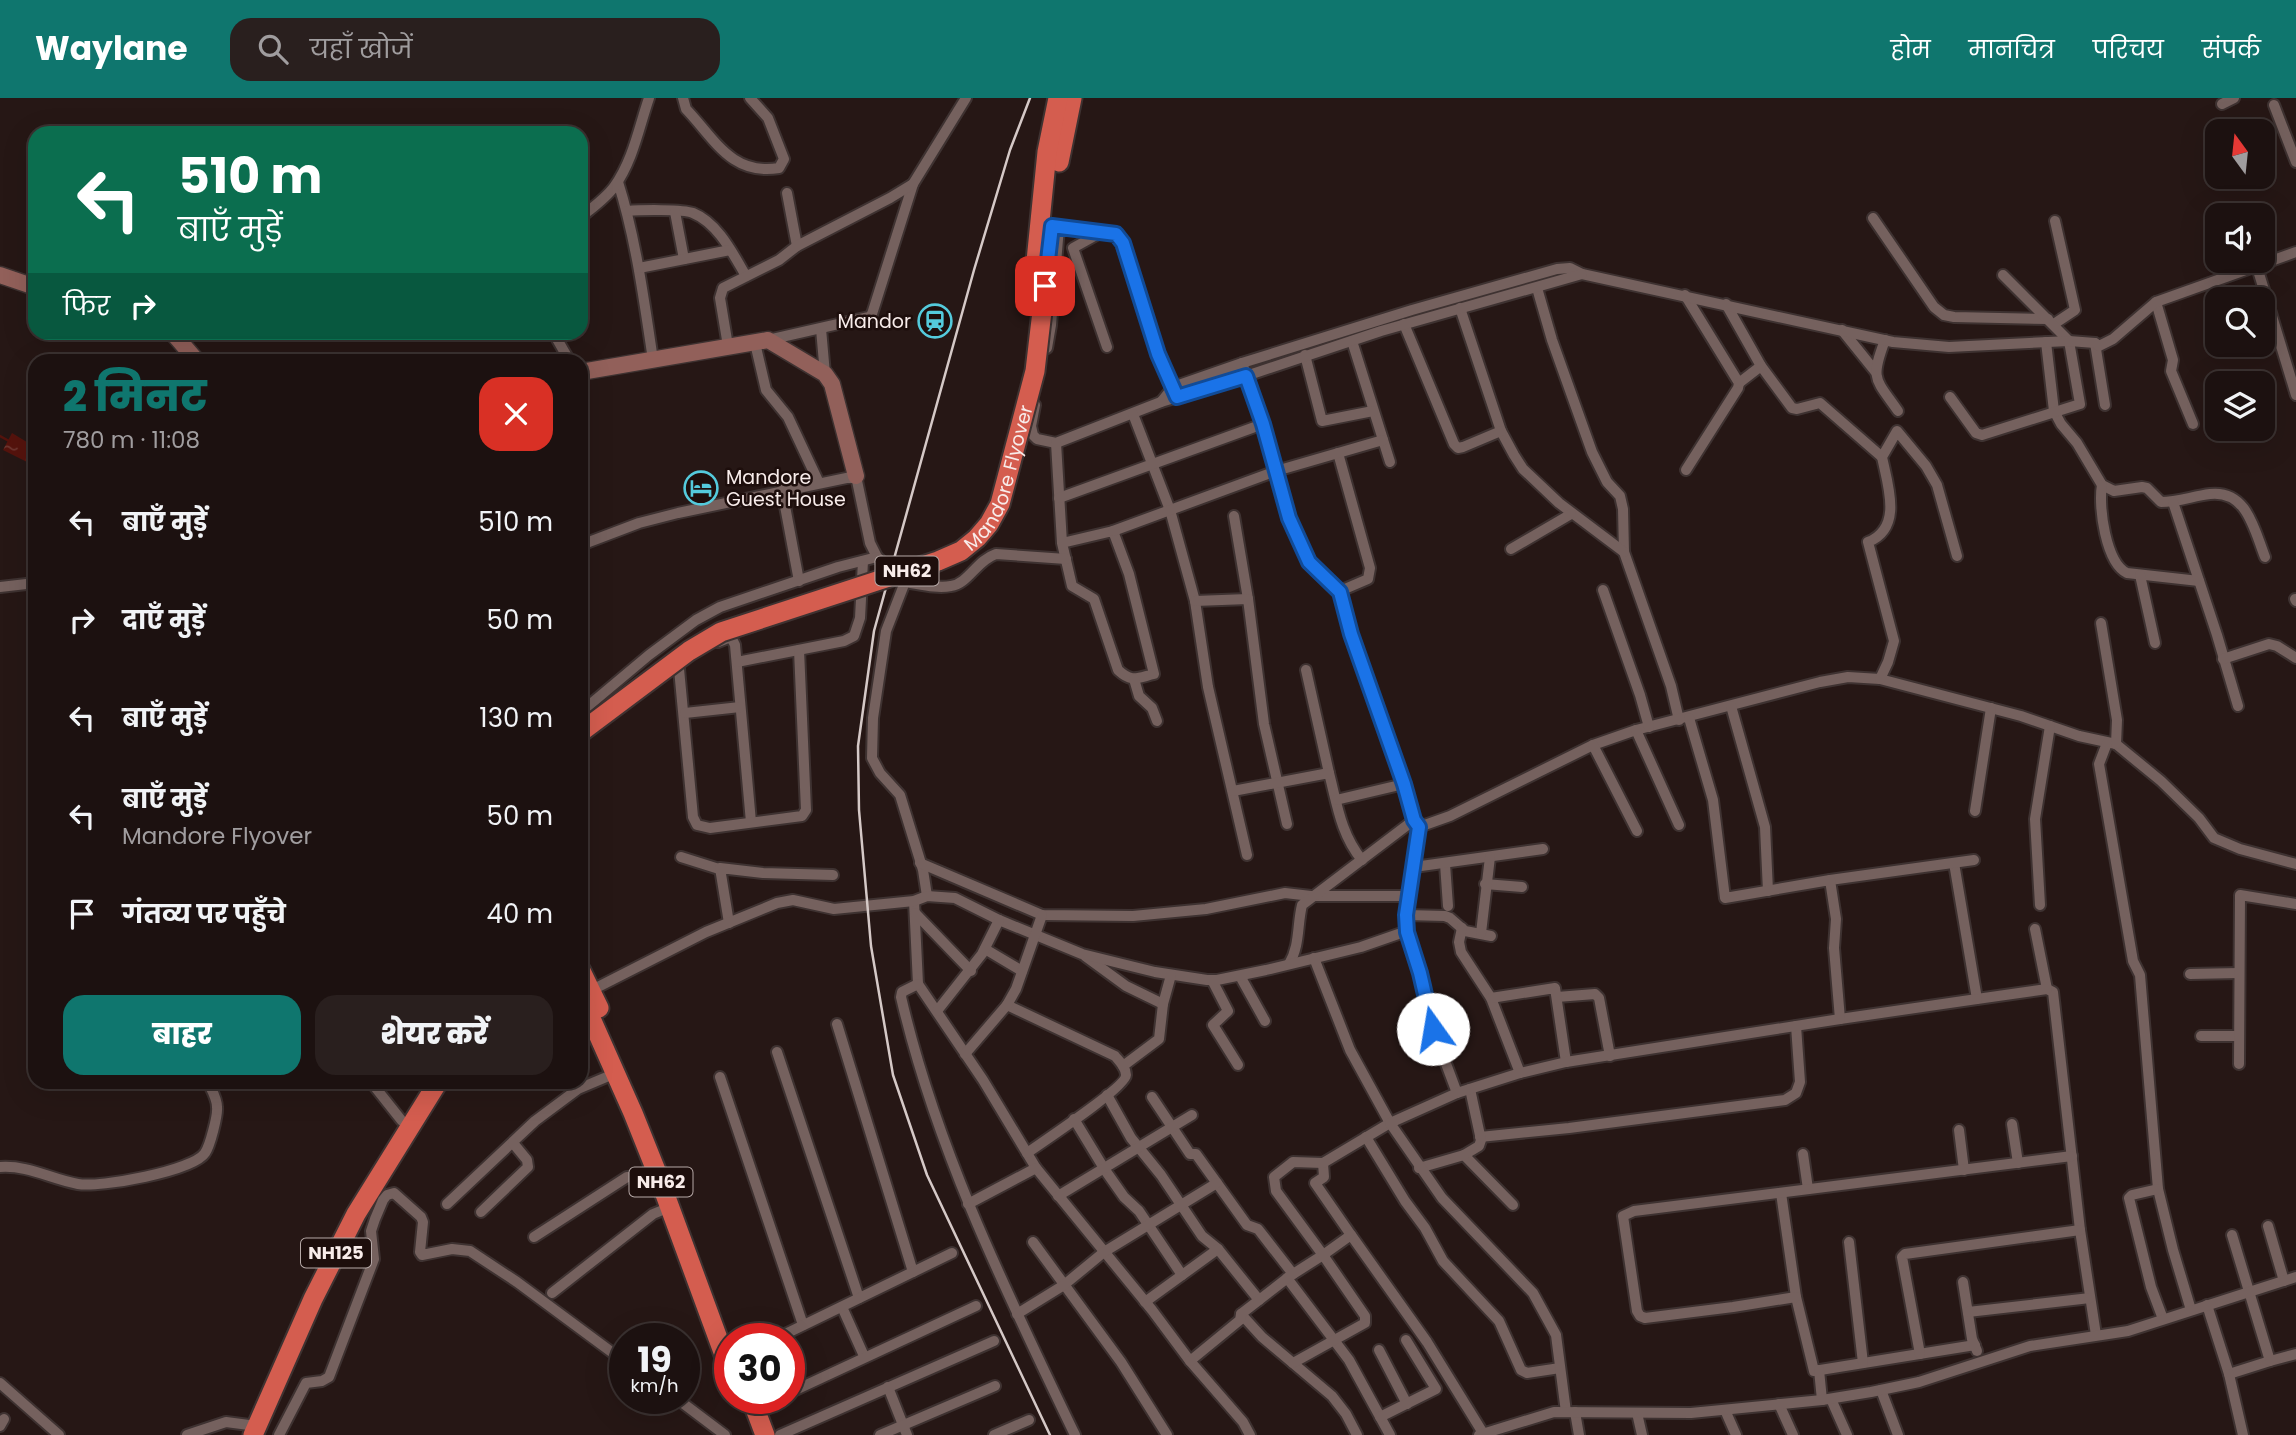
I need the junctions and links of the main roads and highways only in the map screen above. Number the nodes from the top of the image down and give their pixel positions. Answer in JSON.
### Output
{"nodes":[{"id":1,"x":1058,"y":98,"type":"edge"},
{"id":2,"x":1072,"y":98,"type":"edge"},
{"id":3,"x":1050,"y":226,"type":"junction"},
{"id":4,"x":1042,"y":261,"type":"junction"},
{"id":5,"x":588,"y":714,"type":"edge"},
{"id":6,"x":588,"y":727,"type":"edge"},
{"id":7,"x":588,"y":997,"type":"edge"},
{"id":8,"x":588,"y":998,"type":"edge"},
{"id":9,"x":424,"y":1089,"type":"edge"},
{"id":10,"x":425,"y":1089,"type":"edge"},
{"id":11,"x":723,"y":1323,"type":"edge"},
{"id":12,"x":714,"y":1325,"type":"edge"},
{"id":13,"x":751,"y":1414,"type":"edge"},
{"id":14,"x":755,"y":1414,"type":"edge"},
{"id":15,"x":248,"y":1432,"type":"edge"},
{"id":16,"x":754,"y":1435,"type":"edge"},
{"id":17,"x":765,"y":1435,"type":"edge"}],
"edges":[{"from":1,"to":3,"type":"highway","number":"NH62"},
{"from":2,"to":3,"type":"highway","number":"NH62"},
{"from":3,"to":4,"type":"highway","name":"Mandore Flyover","number":"NH62"},
{"from":4,"to":5,"type":"highway","name":"Mandore Flyover","number":"NH62"},
{"from":4,"to":6,"type":"highway","name":"Mandore Flyover","number":"NH62","bridge":true},
{"from":7,"to":11,"type":"highway","number":"NH62"},
{"from":8,"to":12,"type":"highway","number":"NH62"},
{"from":9,"to":15,"type":"highway","number":"NH125"},
{"from":10,"to":15,"type":"highway","number":"NH125"},
{"from":13,"to":16,"type":"highway"},
{"from":14,"to":17,"type":"highway"}]}
